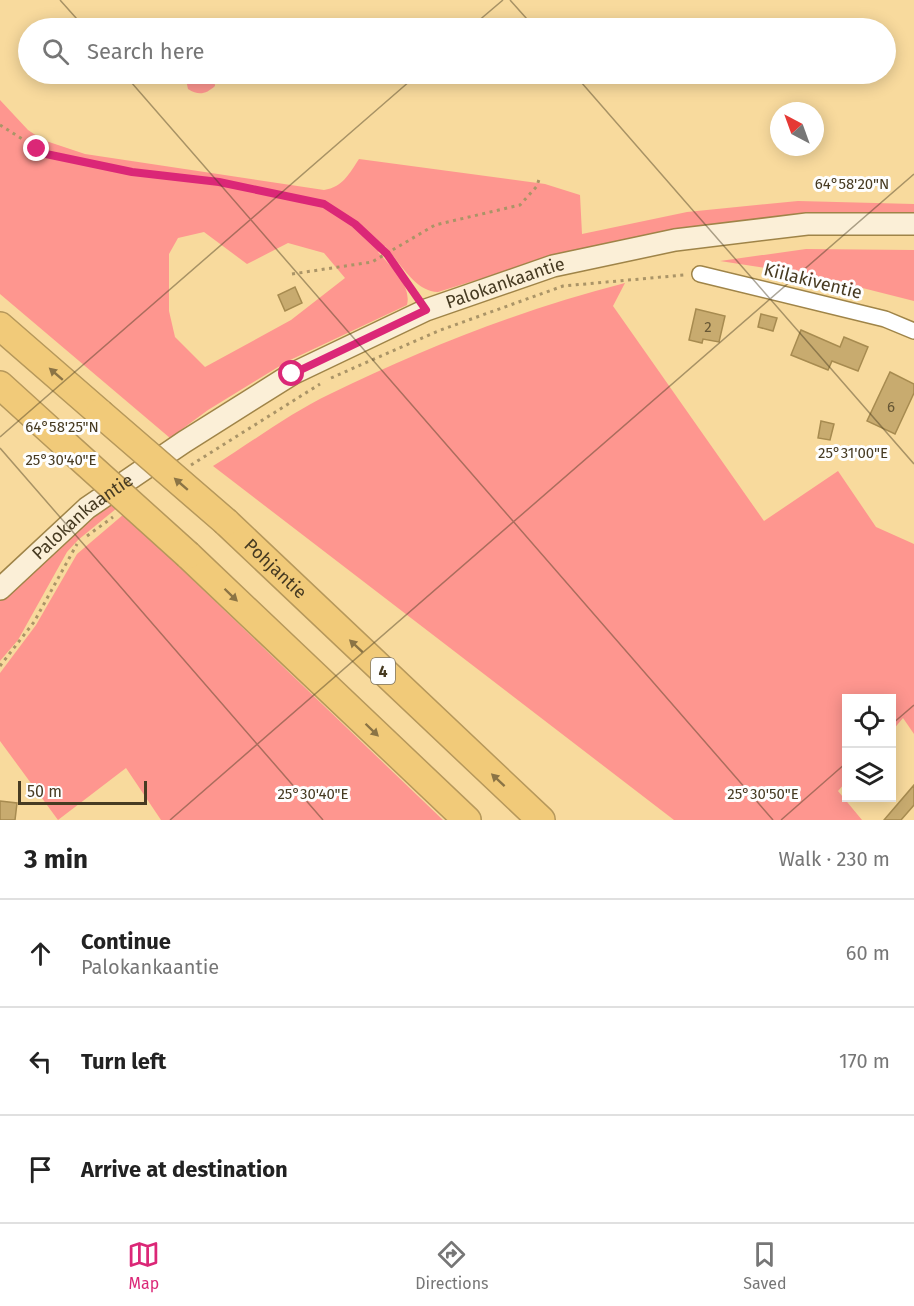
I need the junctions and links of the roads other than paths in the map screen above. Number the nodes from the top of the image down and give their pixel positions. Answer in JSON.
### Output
{"nodes":[{"id":1,"x":914,"y":224,"type":"edge"},
{"id":2,"x":700,"y":274,"type":"road end"},
{"id":3,"x":0,"y":326,"type":"edge"},
{"id":4,"x":914,"y":331,"type":"edge"},
{"id":5,"x":0,"y":385,"type":"edge"},
{"id":6,"x":0,"y":589,"type":"edge"},
{"id":7,"x":467,"y":820,"type":"edge"},
{"id":8,"x":541,"y":820,"type":"edge"}],
"edges":[{"from":1,"to":6,"type":"main road","name":"Palokankaantie"},
{"from":2,"to":4,"type":"street","name":"Kiilakiventie"},
{"from":8,"to":3,"type":"highway","name":"Pohjantie","number":"4","one_way":true,"bridge":true},
{"from":5,"to":7,"type":"highway","one_way":true,"bridge":true}]}
